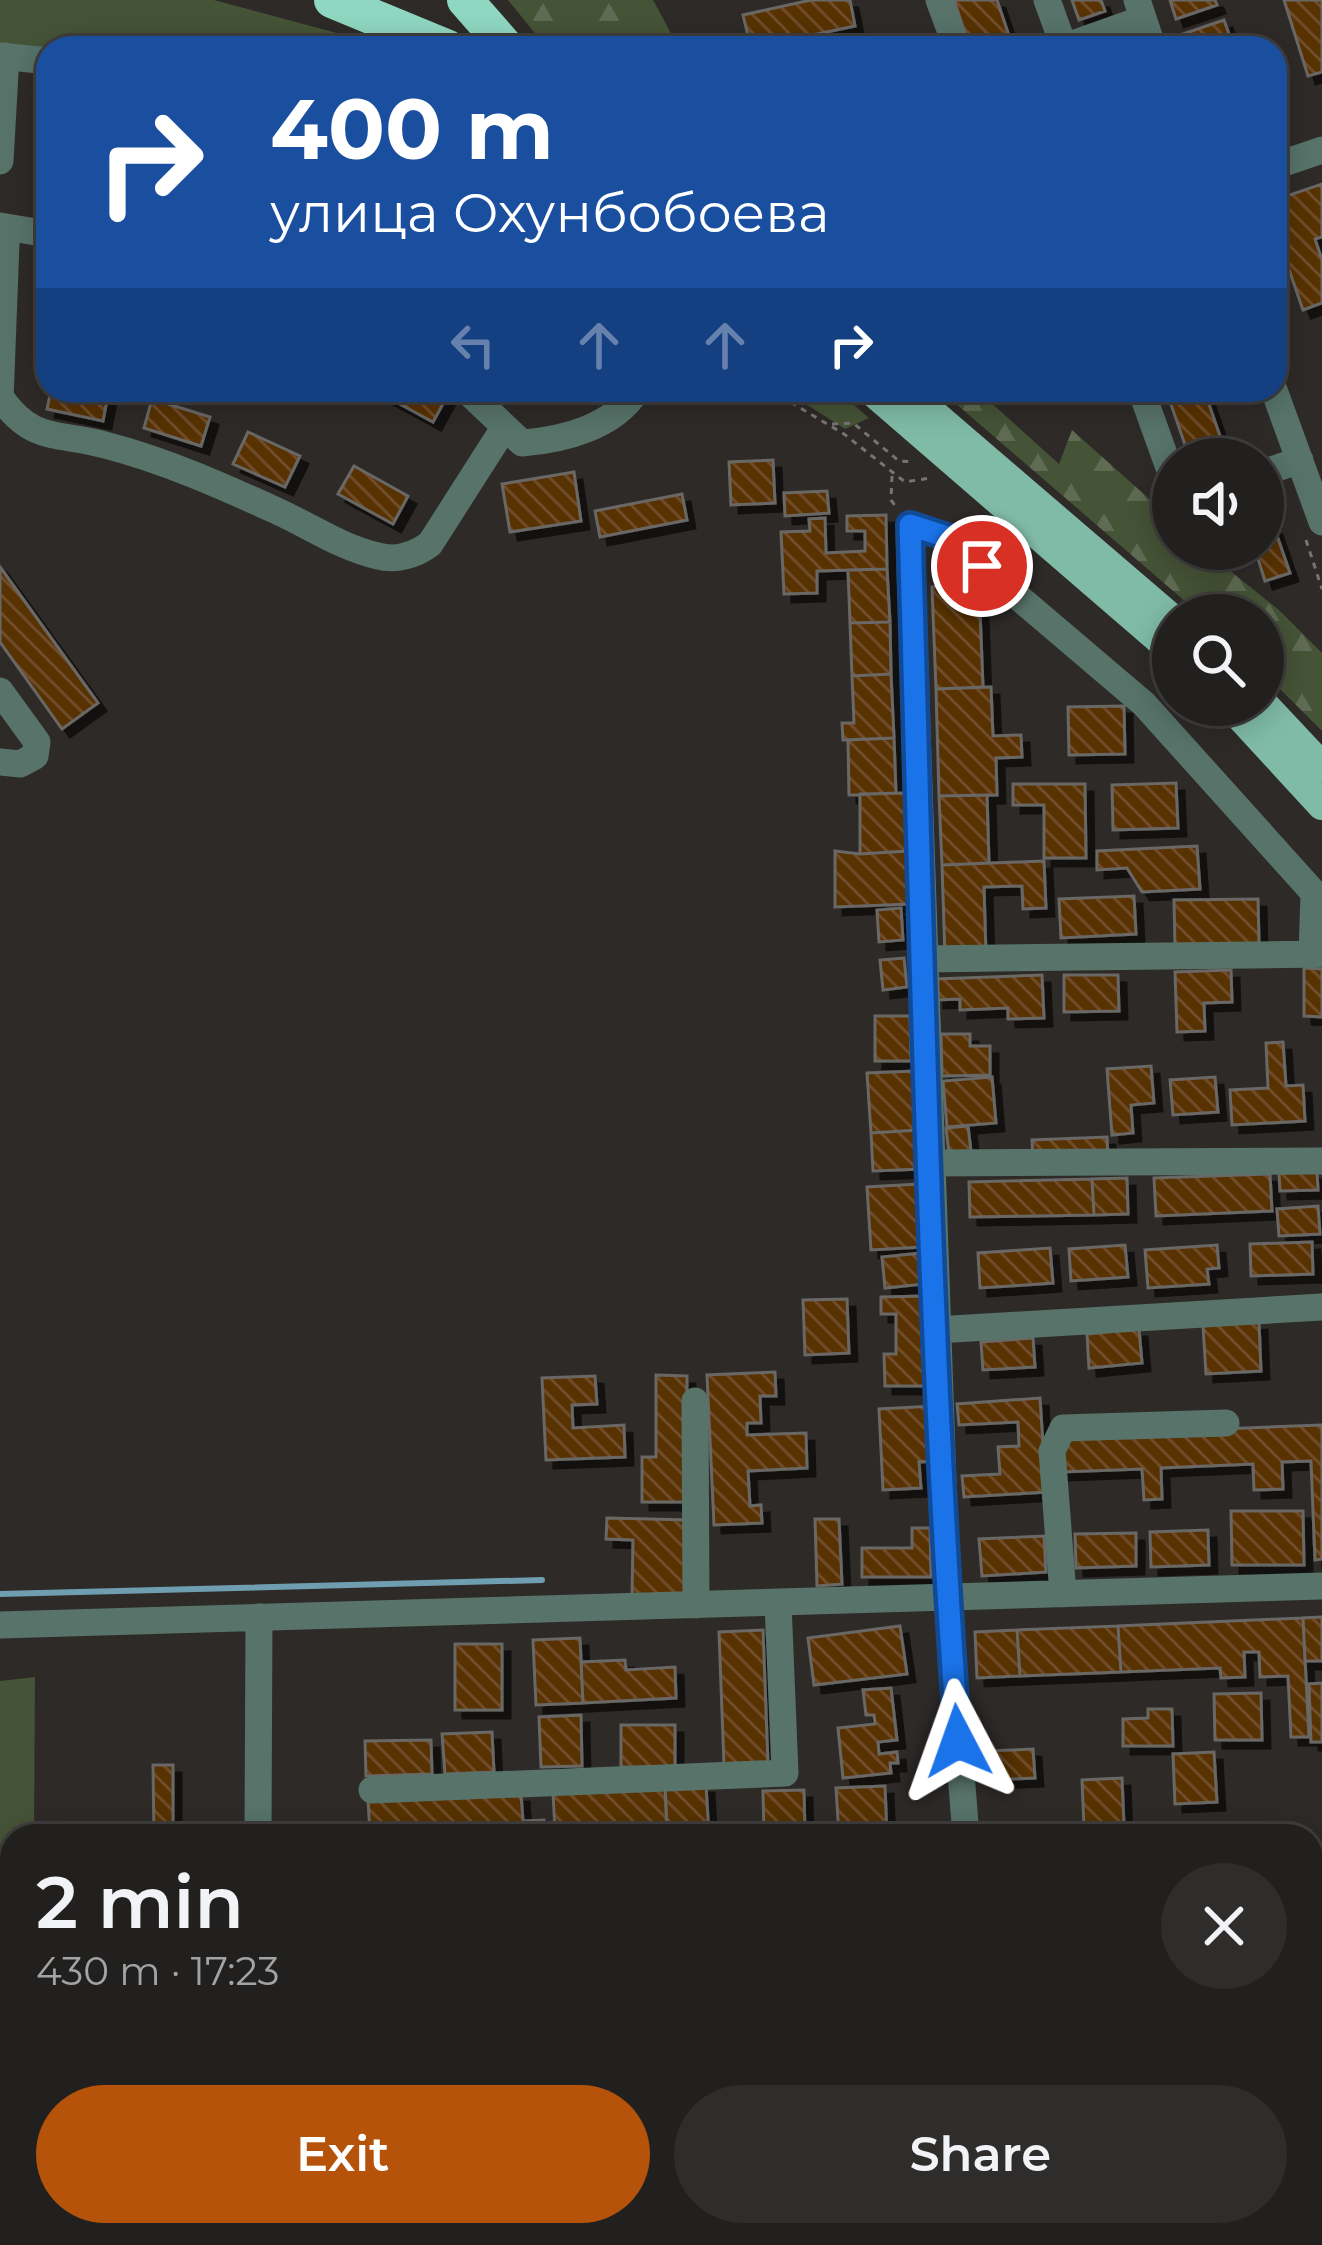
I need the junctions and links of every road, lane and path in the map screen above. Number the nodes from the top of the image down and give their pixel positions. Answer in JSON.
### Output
{"nodes":[{"id":1,"x":332,"y":0,"type":"edge"},
{"id":2,"x":465,"y":0,"type":"edge"},
{"id":3,"x":939,"y":0,"type":"edge"},
{"id":4,"x":1047,"y":0,"type":"edge"},
{"id":5,"x":1140,"y":9,"type":"edge"},
{"id":6,"x":419,"y":36,"type":"edge"},
{"id":7,"x":496,"y":36,"type":"edge"},
{"id":8,"x":952,"y":36,"type":"edge"},
{"id":9,"x":1060,"y":36,"type":"edge"},
{"id":10,"x":1086,"y":36,"type":"edge"},
{"id":11,"x":3,"y":56,"type":"edge"},
{"id":12,"x":36,"y":60,"type":"edge"},
{"id":13,"x":1322,"y":150,"type":"edge"},
{"id":14,"x":0,"y":161,"type":"edge"},
{"id":15,"x":1287,"y":162,"type":"edge"},
{"id":16,"x":36,"y":234,"type":"edge"},
{"id":17,"x":2,"y":237,"type":"edge"},
{"id":18,"x":1,"y":399,"type":"edge"},
{"id":19,"x":478,"y":402,"type":"edge"},
{"id":20,"x":624,"y":402,"type":"edge"},
{"id":21,"x":791,"y":402,"type":"edge"},
{"id":22,"x":885,"y":402,"type":"edge"},
{"id":23,"x":919,"y":402,"type":"edge"},
{"id":24,"x":1145,"y":402,"type":"edge"},
{"id":25,"x":1278,"y":402,"type":"edge"},
{"id":26,"x":830,"y":425,"type":"junction"},
{"id":27,"x":504,"y":428,"type":"junction"},
{"id":28,"x":1158,"y":438,"type":"edge"},
{"id":29,"x":926,"y":457,"type":"dead end"},
{"id":30,"x":1300,"y":460,"type":"junction"},
{"id":31,"x":1284,"y":466,"type":"edge"},
{"id":32,"x":892,"y":474,"type":"junction"},
{"id":33,"x":934,"y":476,"type":"dead end"},
{"id":34,"x":1322,"y":522,"type":"edge"},
{"id":35,"x":910,"y":525,"type":"junction"},
{"id":36,"x":1152,"y":602,"type":"edge"},
{"id":37,"x":1152,"y":633,"type":"edge"},
{"id":38,"x":0,"y":691,"type":"edge"},
{"id":39,"x":1250,"y":726,"type":"edge"},
{"id":40,"x":1284,"y":726,"type":"edge"},
{"id":41,"x":0,"y":762,"type":"edge"},
{"id":42,"x":1322,"y":767,"type":"edge"},
{"id":43,"x":1322,"y":804,"type":"edge"},
{"id":44,"x":1317,"y":954,"type":"edge"},
{"id":45,"x":923,"y":959,"type":"junction"},
{"id":46,"x":1322,"y":1161,"type":"edge"},
{"id":47,"x":929,"y":1163,"type":"junction"},
{"id":48,"x":1322,"y":1307,"type":"edge"},
{"id":49,"x":936,"y":1330,"type":"junction"},
{"id":50,"x":695,"y":1401,"type":"dead end"},
{"id":51,"x":1226,"y":1424,"type":"dead end"},
{"id":52,"x":1322,"y":1586,"type":"edge"},
{"id":53,"x":1064,"y":1594,"type":"junction"},
{"id":54,"x":947,"y":1598,"type":"junction"},
{"id":55,"x":778,"y":1603,"type":"junction"},
{"id":56,"x":696,"y":1605,"type":"junction"},
{"id":57,"x":259,"y":1617,"type":"junction"},
{"id":58,"x":0,"y":1625,"type":"edge"},
{"id":59,"x":372,"y":1790,"type":"dead end"},
{"id":60,"x":258,"y":1824,"type":"edge"},
{"id":61,"x":965,"y":1824,"type":"edge"}],
"edges":[{"from":1,"to":6,"type":"highway"},
{"from":2,"to":7,"type":"highway"},
{"from":3,"to":8,"type":"street"},
{"from":4,"to":9,"type":"street"},
{"from":5,"to":10,"type":"street"},
{"from":11,"to":12,"type":"street"},
{"from":11,"to":14,"type":"street"},
{"from":13,"to":15,"type":"street"},
{"from":16,"to":17,"type":"street"},
{"from":17,"to":18,"type":"street"},
{"from":18,"to":27,"type":"street"},
{"from":19,"to":27,"type":"street"},
{"from":20,"to":27,"type":"street"},
{"from":21,"to":26,"type":"path"},
{"from":22,"to":37,"type":"main road"},
{"from":23,"to":36,"type":"main road"},
{"from":24,"to":28,"type":"street"},
{"from":25,"to":30,"type":"street"},
{"from":26,"to":29,"type":"path"},
{"from":26,"to":32,"type":"path"},
{"from":30,"to":31,"type":"street"},
{"from":30,"to":34,"type":"street"},
{"from":32,"to":33,"type":"path"},
{"from":32,"to":35,"type":"path"},
{"from":35,"to":44,"type":"street"},
{"from":35,"to":45,"type":"street"},
{"from":38,"to":41,"type":"street"},
{"from":39,"to":43,"type":"main road"},
{"from":40,"to":42,"type":"main road"},
{"from":44,"to":45,"type":"street"},
{"from":45,"to":47,"type":"street"},
{"from":46,"to":47,"type":"street"},
{"from":47,"to":49,"type":"street"},
{"from":48,"to":49,"type":"street"},
{"from":49,"to":54,"type":"street"},
{"from":50,"to":56,"type":"street"},
{"from":51,"to":53,"type":"street"},
{"from":52,"to":53,"type":"street"},
{"from":53,"to":54,"type":"street"},
{"from":54,"to":55,"type":"street"},
{"from":54,"to":61,"type":"street"},
{"from":55,"to":56,"type":"street"},
{"from":55,"to":59,"type":"street"},
{"from":56,"to":57,"type":"street"},
{"from":57,"to":58,"type":"street"},
{"from":57,"to":60,"type":"street"}]}
